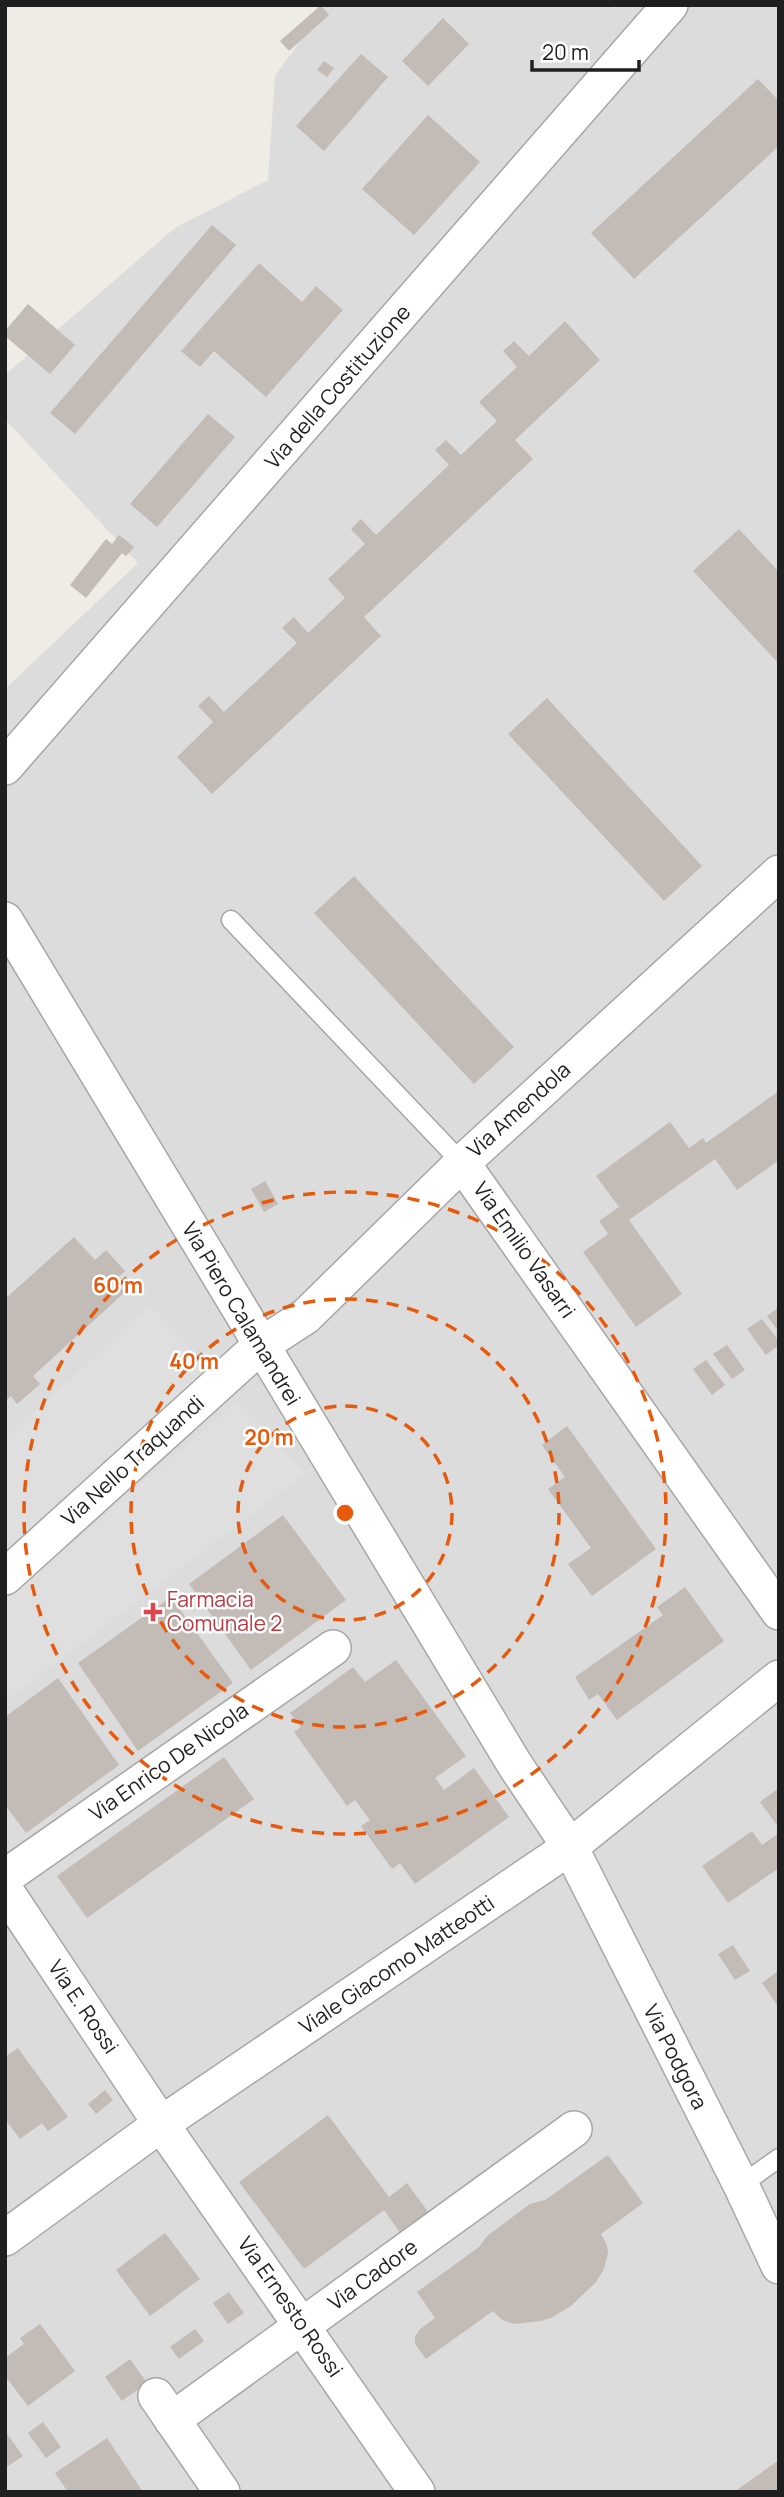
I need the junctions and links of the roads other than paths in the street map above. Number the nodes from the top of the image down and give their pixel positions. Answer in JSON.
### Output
{"nodes":[{"id":1,"x":670,"y":5,"type":"edge"},
{"id":2,"x":5,"y":767,"type":"edge"},
{"id":3,"x":779,"y":873,"type":"edge"},
{"id":4,"x":5,"y":920,"type":"edge"},
{"id":5,"x":230,"y":920,"type":"dead end"},
{"id":6,"x":462,"y":1163,"type":"junction"},
{"id":7,"x":260,"y":1346,"type":"junction"},
{"id":8,"x":5,"y":1577,"type":"edge"},
{"id":9,"x":779,"y":1612,"type":"edge"},
{"id":10,"x":333,"y":1648,"type":"dead end"},
{"id":11,"x":779,"y":1678,"type":"edge"},
{"id":12,"x":570,"y":1847,"type":"junction"},
{"id":13,"x":5,"y":1877,"type":"edge"},
{"id":14,"x":5,"y":1890,"type":"edge"},
{"id":15,"x":161,"y":2124,"type":"junction"},
{"id":16,"x":574,"y":2129,"type":"dead end"},
{"id":17,"x":779,"y":2158,"type":"edge"},
{"id":18,"x":741,"y":2185,"type":"junction"},
{"id":19,"x":5,"y":2238,"type":"edge"},
{"id":20,"x":779,"y":2266,"type":"edge"},
{"id":21,"x":304,"y":2326,"type":"junction"},
{"id":22,"x":222,"y":2492,"type":"edge"},
{"id":23,"x":417,"y":2492,"type":"edge"}],
"edges":[{"from":1,"to":2,"type":"street","name":"Via della Costituzione"},
{"from":3,"to":6,"type":"street","name":"Via Amendola"},
{"from":4,"to":7,"type":"street","name":"Via Piero Calamandrei"},
{"from":5,"to":6,"type":"lane","name":"Via Emilio Vasarri"},
{"from":6,"to":7,"type":"street","name":"Via Amendola"},
{"from":6,"to":9,"type":"street","name":"Via Emilio Vasarri"},
{"from":7,"to":8,"type":"street","name":"Via Nello Traquandi"},
{"from":7,"to":12,"type":"street","name":"Via Piero Calamandrei"},
{"from":10,"to":13,"type":"street","name":"Via Enrico De Nicola"},
{"from":11,"to":12,"type":"street","name":"Viale Giacomo Matteotti"},
{"from":12,"to":15,"type":"street","name":"Viale Giacomo Matteotti"},
{"from":12,"to":18,"type":"street","name":"Via Podgora"},
{"from":14,"to":15,"type":"street","name":"Via E. Rossi"},
{"from":15,"to":19,"type":"street","name":"Viale Giacomo Matteotti"},
{"from":15,"to":21,"type":"street","name":"Via Ernesto Rossi"},
{"from":16,"to":21,"type":"street","name":"Via Cadore"},
{"from":17,"to":18,"type":"lane"},
{"from":18,"to":20,"type":"street","name":"Via Podgora"},
{"from":21,"to":22,"type":"street","name":"Via Cadore"},
{"from":21,"to":23,"type":"street","name":"Via Ernesto Rossi"}]}
